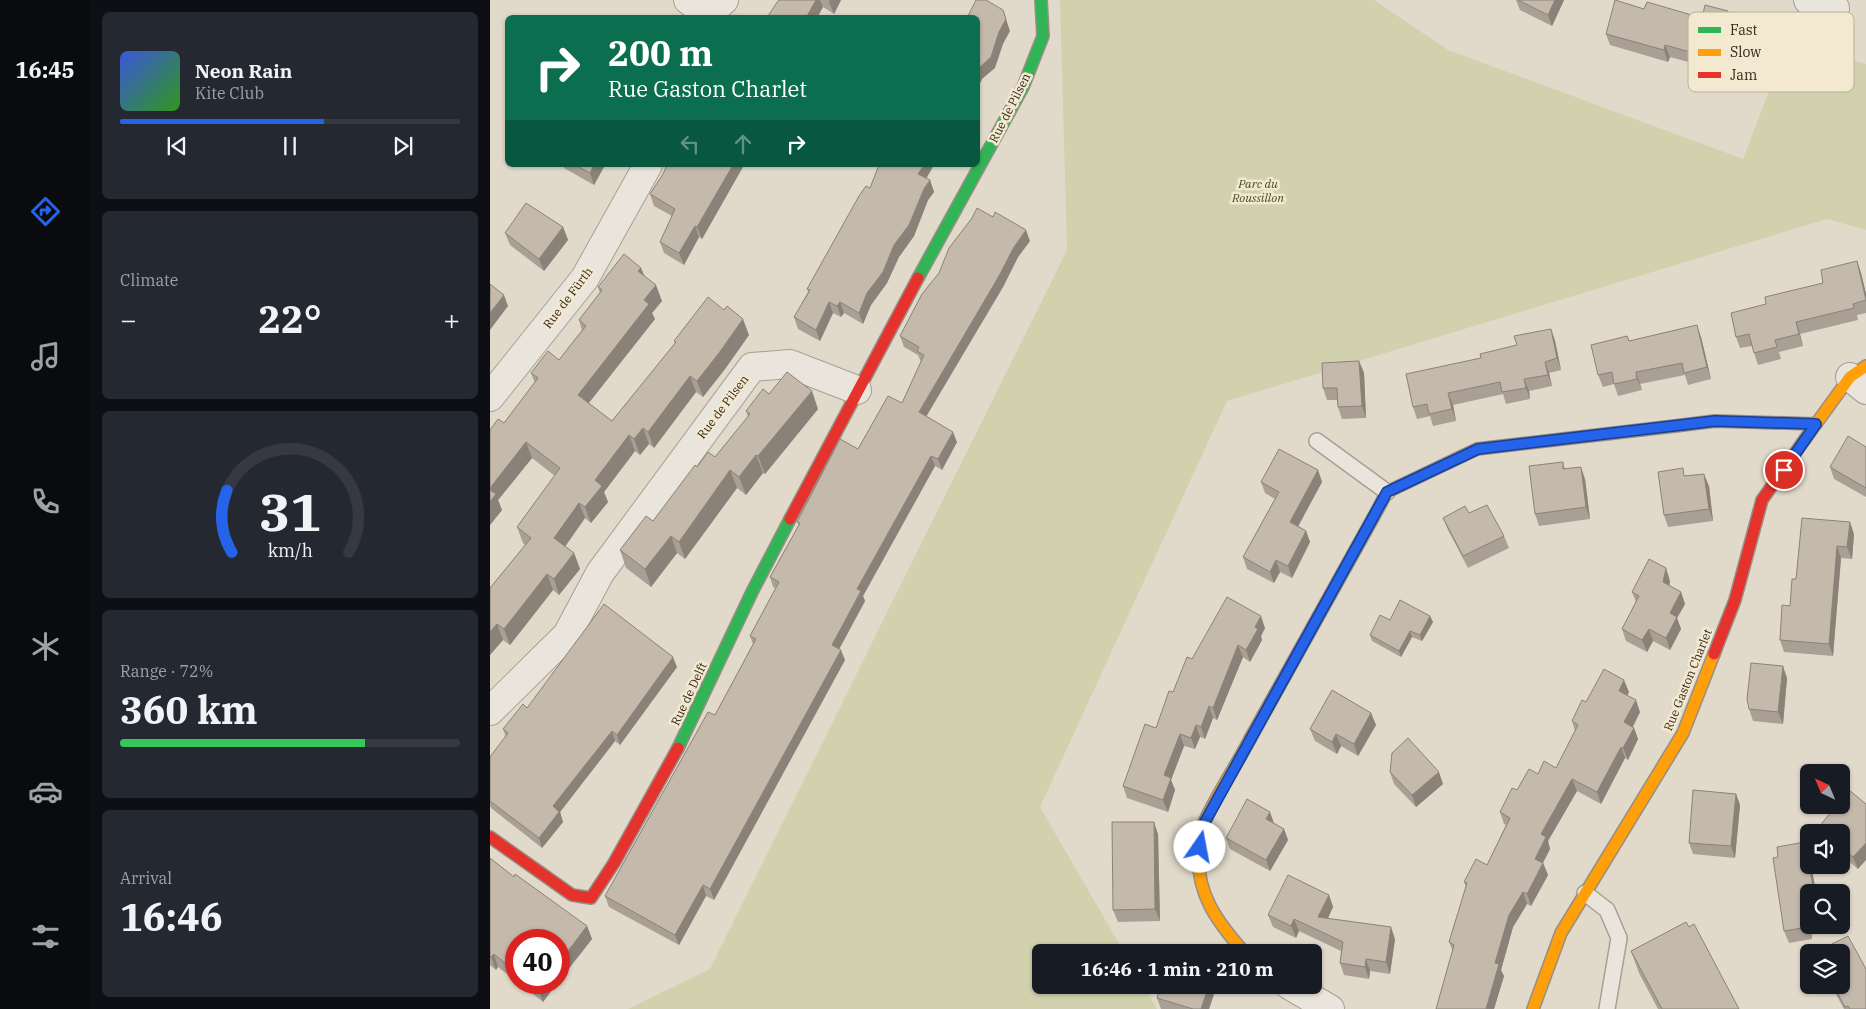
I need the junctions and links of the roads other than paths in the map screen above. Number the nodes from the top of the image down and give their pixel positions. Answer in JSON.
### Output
{"nodes":[{"id":1,"x":1041,"y":0,"type":"edge"},
{"id":2,"x":1808,"y":0,"type":"edge"},
{"id":3,"x":1835,"y":8,"type":"dead end"},
{"id":4,"x":980,"y":165,"type":"edge"},
{"id":5,"x":647,"y":167,"type":"edge"},
{"id":6,"x":979,"y":167,"type":"edge"},
{"id":7,"x":1861,"y":378,"type":"edge"},
{"id":8,"x":857,"y":390,"type":"junction"},
{"id":9,"x":490,"y":397,"type":"edge"},
{"id":10,"x":1816,"y":424,"type":"junction"},
{"id":11,"x":1317,"y":441,"type":"dead end"},
{"id":12,"x":1387,"y":492,"type":"junction"},
{"id":13,"x":490,"y":711,"type":"edge"},
{"id":14,"x":490,"y":837,"type":"edge"},
{"id":15,"x":1585,"y":893,"type":"junction"},
{"id":16,"x":1237,"y":944,"type":"edge"},
{"id":17,"x":1304,"y":994,"type":"edge"},
{"id":18,"x":1330,"y":1009,"type":"edge"},
{"id":19,"x":1534,"y":1009,"type":"edge"},
{"id":20,"x":1607,"y":1009,"type":"edge"}],
"edges":[{"from":1,"to":4,"type":"street","name":"Rue de Pilsen"},
{"from":2,"to":3,"type":"street"},
{"from":5,"to":9,"type":"street","name":"Rue de Fürth"},
{"from":6,"to":8,"type":"street","name":"Rue de Pilsen"},
{"from":7,"to":10,"type":"street","name":"Rue Gaston Charlet"},
{"from":8,"to":13,"type":"street","name":"Rue de Pilsen"},
{"from":8,"to":14,"type":"street","name":"Rue de Delft"},
{"from":10,"to":12,"type":"street"},
{"from":10,"to":15,"type":"street","name":"Rue Gaston Charlet"},
{"from":11,"to":12,"type":"lane"},
{"from":12,"to":16,"type":"street"},
{"from":15,"to":19,"type":"street","name":"Rue Gaston Charlet"},
{"from":15,"to":20,"type":"lane"},
{"from":17,"to":18,"type":"street"}]}
